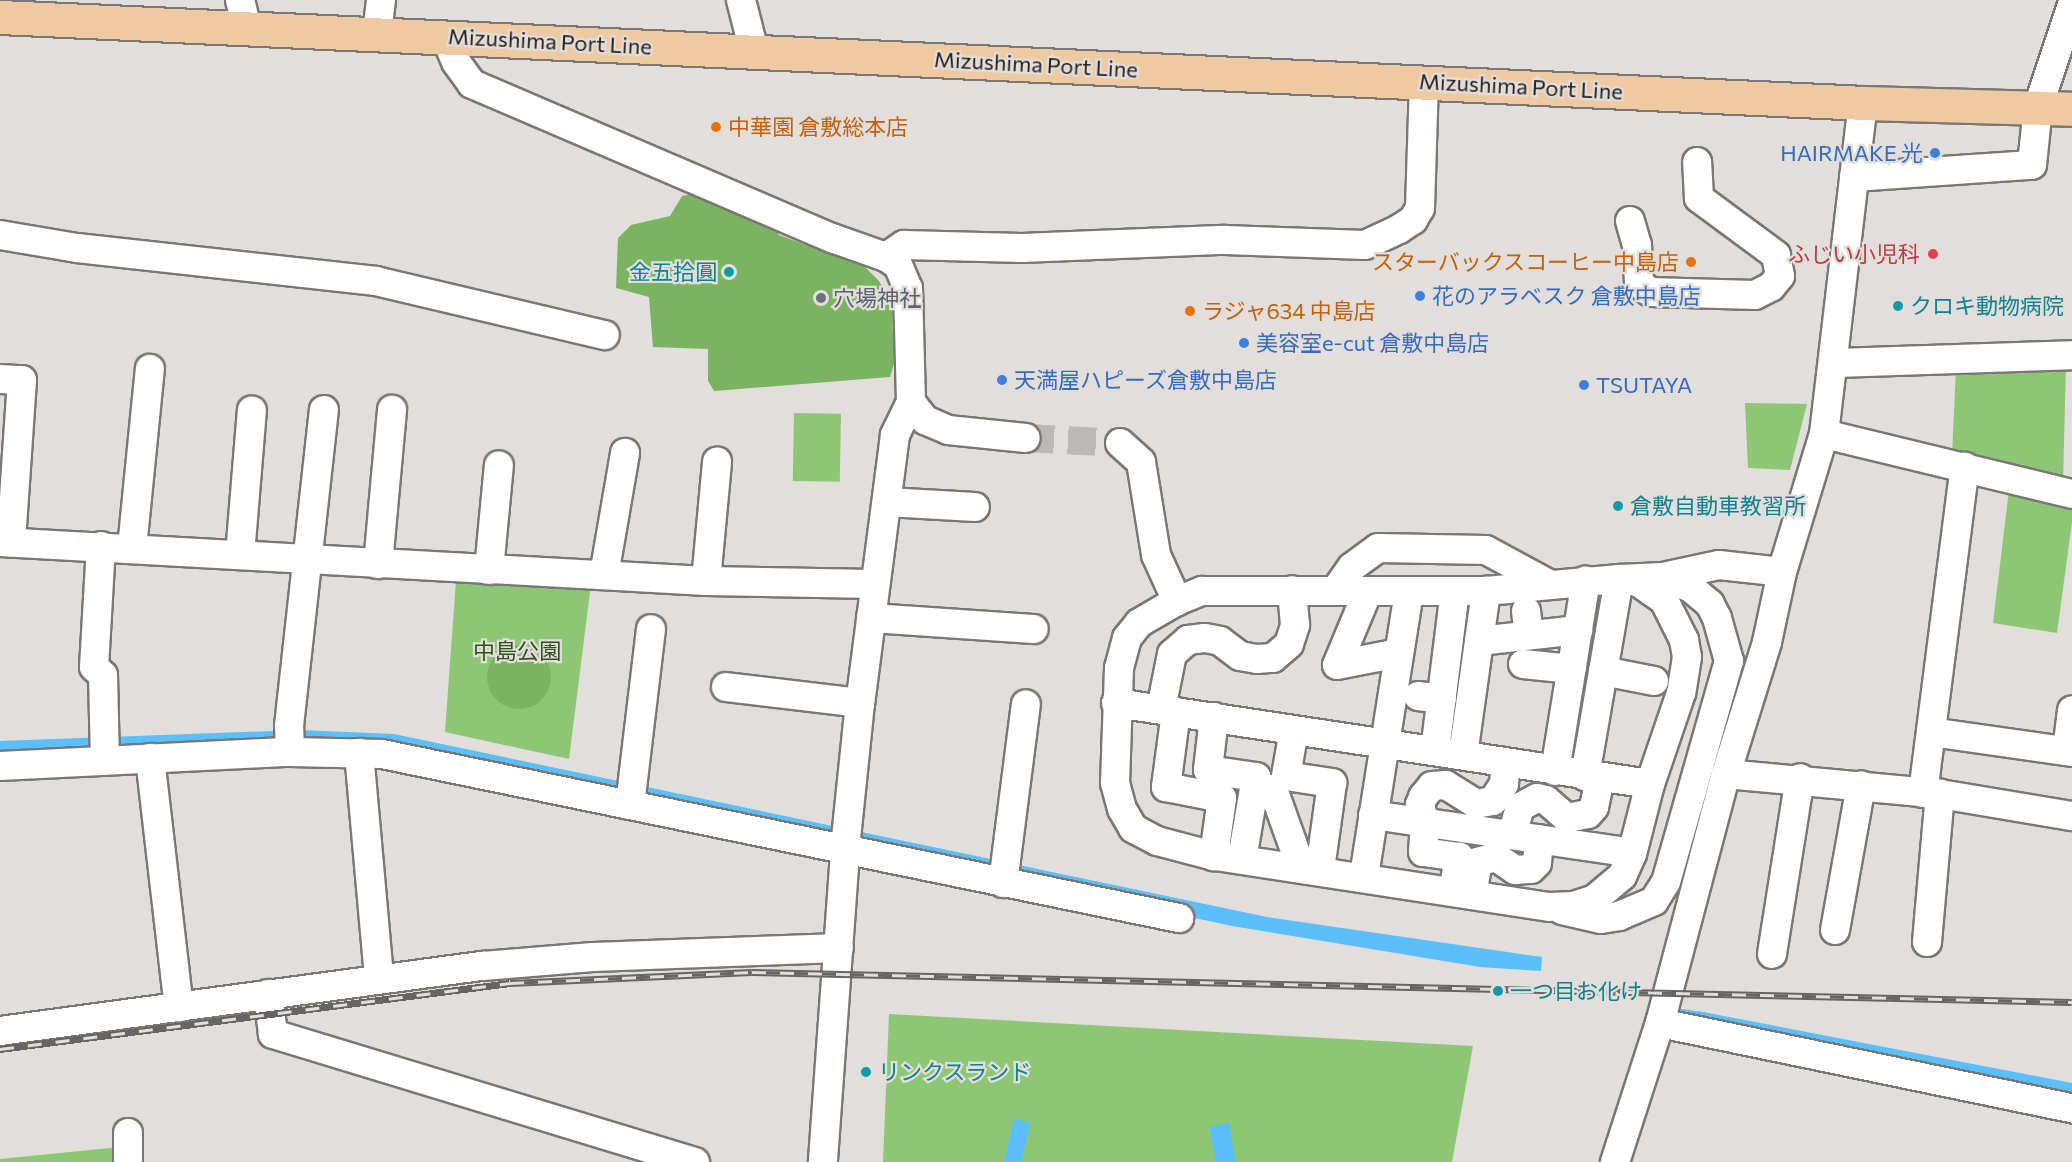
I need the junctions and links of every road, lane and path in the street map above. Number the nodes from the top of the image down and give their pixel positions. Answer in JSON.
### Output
{"nodes":[{"id":1,"x":381,"y":0,"type":"edge"},
{"id":2,"x":741,"y":0,"type":"edge"},
{"id":3,"x":2072,"y":5,"type":"edge"},
{"id":4,"x":243,"y":14,"type":"edge"},
{"id":5,"x":0,"y":17,"type":"edge"},
{"id":6,"x":377,"y":33,"type":"junction"},
{"id":7,"x":445,"y":36,"type":"junction"},
{"id":8,"x":754,"y":51,"type":"junction"},
{"id":9,"x":1424,"y":81,"type":"junction"},
{"id":10,"x":1863,"y":103,"type":"junction"},
{"id":11,"x":2038,"y":107,"type":"junction"},
{"id":12,"x":2072,"y":109,"type":"edge"},
{"id":13,"x":1697,"y":162,"type":"dead end"},
{"id":14,"x":1854,"y":177,"type":"junction"},
{"id":15,"x":1630,"y":221,"type":"dead end"},
{"id":16,"x":0,"y":235,"type":"edge"},
{"id":17,"x":886,"y":257,"type":"junction"},
{"id":18,"x":605,"y":335,"type":"dead end"},
{"id":19,"x":2072,"y":355,"type":"edge"},
{"id":20,"x":1835,"y":363,"type":"junction"},
{"id":21,"x":150,"y":369,"type":"dead end"},
{"id":22,"x":0,"y":379,"type":"edge"},
{"id":23,"x":911,"y":402,"type":"junction"},
{"id":24,"x":252,"y":410,"type":"dead end"},
{"id":25,"x":324,"y":410,"type":"dead end"},
{"id":26,"x":392,"y":410,"type":"dead end"},
{"id":27,"x":1824,"y":434,"type":"junction"},
{"id":28,"x":1026,"y":438,"type":"tunnel mouth"},
{"id":29,"x":1120,"y":443,"type":"tunnel mouth"},
{"id":30,"x":625,"y":453,"type":"dead end"},
{"id":31,"x":717,"y":462,"type":"dead end"},
{"id":32,"x":499,"y":465,"type":"dead end"},
{"id":33,"x":1965,"y":467,"type":"junction"},
{"id":34,"x":2072,"y":494,"type":"edge"},
{"id":35,"x":887,"y":502,"type":"junction"},
{"id":36,"x":975,"y":507,"type":"dead end"},
{"id":37,"x":6,"y":542,"type":"edge"},
{"id":38,"x":101,"y":546,"type":"junction"},
{"id":39,"x":132,"y":548,"type":"junction"},
{"id":40,"x":240,"y":555,"type":"junction"},
{"id":41,"x":308,"y":560,"type":"junction"},
{"id":42,"x":378,"y":564,"type":"junction"},
{"id":43,"x":489,"y":570,"type":"junction"},
{"id":44,"x":1782,"y":572,"type":"junction"},
{"id":45,"x":604,"y":576,"type":"junction"},
{"id":46,"x":1663,"y":577,"type":"junction"},
{"id":47,"x":1619,"y":579,"type":"junction"},
{"id":48,"x":1586,"y":580,"type":"junction"},
{"id":49,"x":706,"y":581,"type":"junction"},
{"id":50,"x":875,"y":584,"type":"junction"},
{"id":51,"x":1549,"y":584,"type":"junction"},
{"id":52,"x":1292,"y":590,"type":"junction"},
{"id":53,"x":1335,"y":591,"type":"junction"},
{"id":54,"x":1368,"y":591,"type":"junction"},
{"id":55,"x":1455,"y":591,"type":"junction"},
{"id":56,"x":1486,"y":591,"type":"junction"},
{"id":57,"x":1409,"y":592,"type":"junction"},
{"id":58,"x":1177,"y":601,"type":"junction"},
{"id":59,"x":871,"y":618,"type":"junction"},
{"id":60,"x":651,"y":629,"type":"dead end"},
{"id":61,"x":1034,"y":629,"type":"dead end"},
{"id":62,"x":1578,"y":630,"type":"junction"},
{"id":63,"x":1479,"y":641,"type":"junction"},
{"id":64,"x":1424,"y":649,"type":"junction"},
{"id":65,"x":1523,"y":664,"type":"dead end"},
{"id":66,"x":1572,"y":669,"type":"junction"},
{"id":67,"x":1603,"y":671,"type":"junction"},
{"id":68,"x":1654,"y":681,"type":"dead end"},
{"id":69,"x":726,"y":687,"type":"dead end"},
{"id":70,"x":860,"y":703,"type":"junction"},
{"id":71,"x":1116,"y":703,"type":"junction"},
{"id":72,"x":1026,"y":704,"type":"dead end"},
{"id":73,"x":2072,"y":710,"type":"edge"},
{"id":74,"x":1168,"y":711,"type":"junction"},
{"id":75,"x":1214,"y":717,"type":"junction"},
{"id":76,"x":1294,"y":730,"type":"junction"},
{"id":77,"x":1931,"y":732,"type":"junction"},
{"id":78,"x":290,"y":740,"type":"junction"},
{"id":79,"x":1385,"y":744,"type":"junction"},
{"id":80,"x":105,"y":750,"type":"junction"},
{"id":81,"x":1435,"y":751,"type":"junction"},
{"id":82,"x":2069,"y":751,"type":"edge"},
{"id":83,"x":359,"y":753,"type":"junction"},
{"id":84,"x":1463,"y":755,"type":"junction"},
{"id":85,"x":150,"y":758,"type":"junction"},
{"id":86,"x":1506,"y":763,"type":"junction"},
{"id":87,"x":0,"y":766,"type":"edge"},
{"id":88,"x":1555,"y":771,"type":"junction"},
{"id":89,"x":1726,"y":774,"type":"junction"},
{"id":90,"x":1592,"y":777,"type":"junction"},
{"id":91,"x":1800,"y":778,"type":"junction"},
{"id":92,"x":1650,"y":784,"type":"junction"},
{"id":93,"x":1861,"y":785,"type":"junction"},
{"id":94,"x":1273,"y":789,"type":"dead end"},
{"id":95,"x":632,"y":794,"type":"junction"},
{"id":96,"x":1931,"y":794,"type":"junction"},
{"id":97,"x":1373,"y":815,"type":"junction"},
{"id":98,"x":2072,"y":816,"type":"edge"},
{"id":99,"x":1425,"y":823,"type":"junction"},
{"id":100,"x":1526,"y":837,"type":"junction"},
{"id":101,"x":846,"y":839,"type":"junction"},
{"id":102,"x":1632,"y":853,"type":"junction"},
{"id":103,"x":1228,"y":857,"type":"junction"},
{"id":104,"x":1310,"y":868,"type":"junction"},
{"id":105,"x":1005,"y":872,"type":"junction"},
{"id":106,"x":1364,"y":876,"type":"junction"},
{"id":107,"x":1463,"y":894,"type":"junction"},
{"id":108,"x":1549,"y":907,"type":"junction"},
{"id":109,"x":1179,"y":918,"type":"dead end"},
{"id":110,"x":1835,"y":930,"type":"dead end"},
{"id":111,"x":1927,"y":942,"type":"dead end"},
{"id":112,"x":839,"y":948,"type":"junction"},
{"id":113,"x":1772,"y":954,"type":"dead end"},
{"id":114,"x":379,"y":979,"type":"junction"},
{"id":115,"x":268,"y":994,"type":"junction"},
{"id":116,"x":179,"y":1007,"type":"junction"},
{"id":117,"x":1662,"y":1014,"type":"junction"},
{"id":118,"x":0,"y":1031,"type":"edge"},
{"id":119,"x":2072,"y":1108,"type":"edge"},
{"id":120,"x":128,"y":1132,"type":"dead end"},
{"id":121,"x":128,"y":1162,"type":"edge"},
{"id":122,"x":695,"y":1162,"type":"edge"},
{"id":123,"x":822,"y":1162,"type":"edge"},
{"id":124,"x":1615,"y":1162,"type":"edge"}],
"edges":[{"from":1,"to":6,"type":"street"},
{"from":2,"to":8,"type":"street"},
{"from":3,"to":11,"type":"street"},
{"from":4,"to":5,"type":"main road","name":"Mizushima Port Line"},
{"from":4,"to":6,"type":"main road","name":"Mizushima Port Line"},
{"from":6,"to":7,"type":"main road","name":"Mizushima Port Line"},
{"from":7,"to":8,"type":"main road","name":"Mizushima Port Line"},
{"from":7,"to":17,"type":"street"},
{"from":8,"to":9,"type":"main road","name":"Mizushima Port Line"},
{"from":9,"to":10,"type":"main road","name":"Mizushima Port Line"},
{"from":9,"to":17,"type":"street"},
{"from":10,"to":11,"type":"main road","name":"Mizushima Port Line"},
{"from":10,"to":14,"type":"street"},
{"from":11,"to":12,"type":"main road","name":"Mizushima Port Line"},
{"from":11,"to":14,"type":"street"},
{"from":13,"to":15,"type":"street"},
{"from":14,"to":20,"type":"street"},
{"from":16,"to":18,"type":"street"},
{"from":17,"to":23,"type":"street"},
{"from":19,"to":20,"type":"street"},
{"from":20,"to":27,"type":"street"},
{"from":21,"to":39,"type":"street"},
{"from":22,"to":37,"type":"street"},
{"from":23,"to":28,"type":"street"},
{"from":23,"to":35,"type":"street"},
{"from":24,"to":40,"type":"street"},
{"from":25,"to":41,"type":"street"},
{"from":26,"to":42,"type":"street"},
{"from":27,"to":33,"type":"street"},
{"from":27,"to":44,"type":"street"},
{"from":29,"to":58,"type":"street"},
{"from":30,"to":45,"type":"street"},
{"from":31,"to":49,"type":"street"},
{"from":32,"to":43,"type":"street"},
{"from":33,"to":34,"type":"street"},
{"from":33,"to":77,"type":"street"},
{"from":35,"to":36,"type":"street"},
{"from":35,"to":50,"type":"street"},
{"from":37,"to":38,"type":"street"},
{"from":38,"to":39,"type":"street"},
{"from":38,"to":80,"type":"street"},
{"from":39,"to":40,"type":"street"},
{"from":40,"to":41,"type":"street"},
{"from":41,"to":42,"type":"street"},
{"from":41,"to":78,"type":"street"},
{"from":42,"to":43,"type":"street"},
{"from":43,"to":45,"type":"street"},
{"from":44,"to":46,"type":"street"},
{"from":44,"to":89,"type":"street"},
{"from":45,"to":49,"type":"street"},
{"from":46,"to":47,"type":"street"},
{"from":46,"to":108,"type":"street"},
{"from":47,"to":48,"type":"street"},
{"from":47,"to":67,"type":"street"},
{"from":47,"to":92,"type":"street"},
{"from":48,"to":51,"type":"street"},
{"from":48,"to":62,"type":"street"},
{"from":49,"to":50,"type":"street"},
{"from":50,"to":59,"type":"street"},
{"from":51,"to":53,"type":"street"},
{"from":51,"to":56,"type":"street"},
{"from":52,"to":53,"type":"street"},
{"from":52,"to":58,"type":"street"},
{"from":52,"to":74,"type":"street"},
{"from":53,"to":54,"type":"street"},
{"from":54,"to":57,"type":"street"},
{"from":54,"to":64,"type":"street"},
{"from":55,"to":56,"type":"street"},
{"from":55,"to":57,"type":"street"},
{"from":55,"to":64,"type":"street"},
{"from":56,"to":63,"type":"street"},
{"from":57,"to":64,"type":"street"},
{"from":58,"to":71,"type":"street"},
{"from":59,"to":61,"type":"street"},
{"from":59,"to":70,"type":"street"},
{"from":60,"to":95,"type":"street"},
{"from":62,"to":63,"type":"street"},
{"from":62,"to":66,"type":"street"},
{"from":63,"to":84,"type":"street"},
{"from":64,"to":79,"type":"street"},
{"from":64,"to":81,"type":"street"},
{"from":65,"to":66,"type":"street"},
{"from":66,"to":88,"type":"street"},
{"from":67,"to":68,"type":"street"},
{"from":67,"to":90,"type":"street"},
{"from":69,"to":70,"type":"street"},
{"from":70,"to":101,"type":"street"},
{"from":71,"to":74,"type":"street"},
{"from":71,"to":103,"type":"street"},
{"from":72,"to":105,"type":"street"},
{"from":73,"to":82,"type":"street"},
{"from":74,"to":75,"type":"street"},
{"from":74,"to":103,"type":"street"},
{"from":75,"to":76,"type":"street"},
{"from":75,"to":103,"type":"street"},
{"from":76,"to":79,"type":"street"},
{"from":76,"to":104,"type":"street"},
{"from":77,"to":82,"type":"street"},
{"from":77,"to":96,"type":"street"},
{"from":78,"to":83,"type":"street"},
{"from":78,"to":85,"type":"street"},
{"from":79,"to":81,"type":"street"},
{"from":79,"to":97,"type":"street"},
{"from":80,"to":85,"type":"street"},
{"from":80,"to":87,"type":"street"},
{"from":81,"to":84,"type":"street"},
{"from":83,"to":95,"type":"street"},
{"from":83,"to":114,"type":"street"},
{"from":84,"to":86,"type":"street"},
{"from":85,"to":116,"type":"street"},
{"from":86,"to":88,"type":"street"},
{"from":86,"to":99,"type":"street"},
{"from":88,"to":90,"type":"street"},
{"from":89,"to":91,"type":"street"},
{"from":89,"to":117,"type":"street"},
{"from":90,"to":92,"type":"street"},
{"from":90,"to":100,"type":"street"},
{"from":91,"to":93,"type":"street"},
{"from":91,"to":113,"type":"street"},
{"from":92,"to":102,"type":"street"},
{"from":93,"to":96,"type":"street"},
{"from":93,"to":110,"type":"street"},
{"from":94,"to":104,"type":"street"},
{"from":95,"to":101,"type":"street"},
{"from":96,"to":98,"type":"street"},
{"from":96,"to":111,"type":"street"},
{"from":97,"to":99,"type":"street"},
{"from":97,"to":106,"type":"street"},
{"from":99,"to":100,"type":"street"},
{"from":99,"to":107,"type":"street"},
{"from":100,"to":102,"type":"street"},
{"from":100,"to":107,"type":"street"},
{"from":101,"to":105,"type":"street"},
{"from":101,"to":112,"type":"street"},
{"from":102,"to":108,"type":"street"},
{"from":103,"to":104,"type":"street"},
{"from":104,"to":106,"type":"street"},
{"from":105,"to":109,"type":"street"},
{"from":106,"to":107,"type":"street"},
{"from":107,"to":108,"type":"street"},
{"from":112,"to":114,"type":"street"},
{"from":112,"to":123,"type":"street"},
{"from":114,"to":115,"type":"street"},
{"from":115,"to":116,"type":"street"},
{"from":115,"to":122,"type":"street"},
{"from":116,"to":118,"type":"street"},
{"from":117,"to":119,"type":"street"},
{"from":117,"to":124,"type":"street"},
{"from":120,"to":121,"type":"street"}]}
